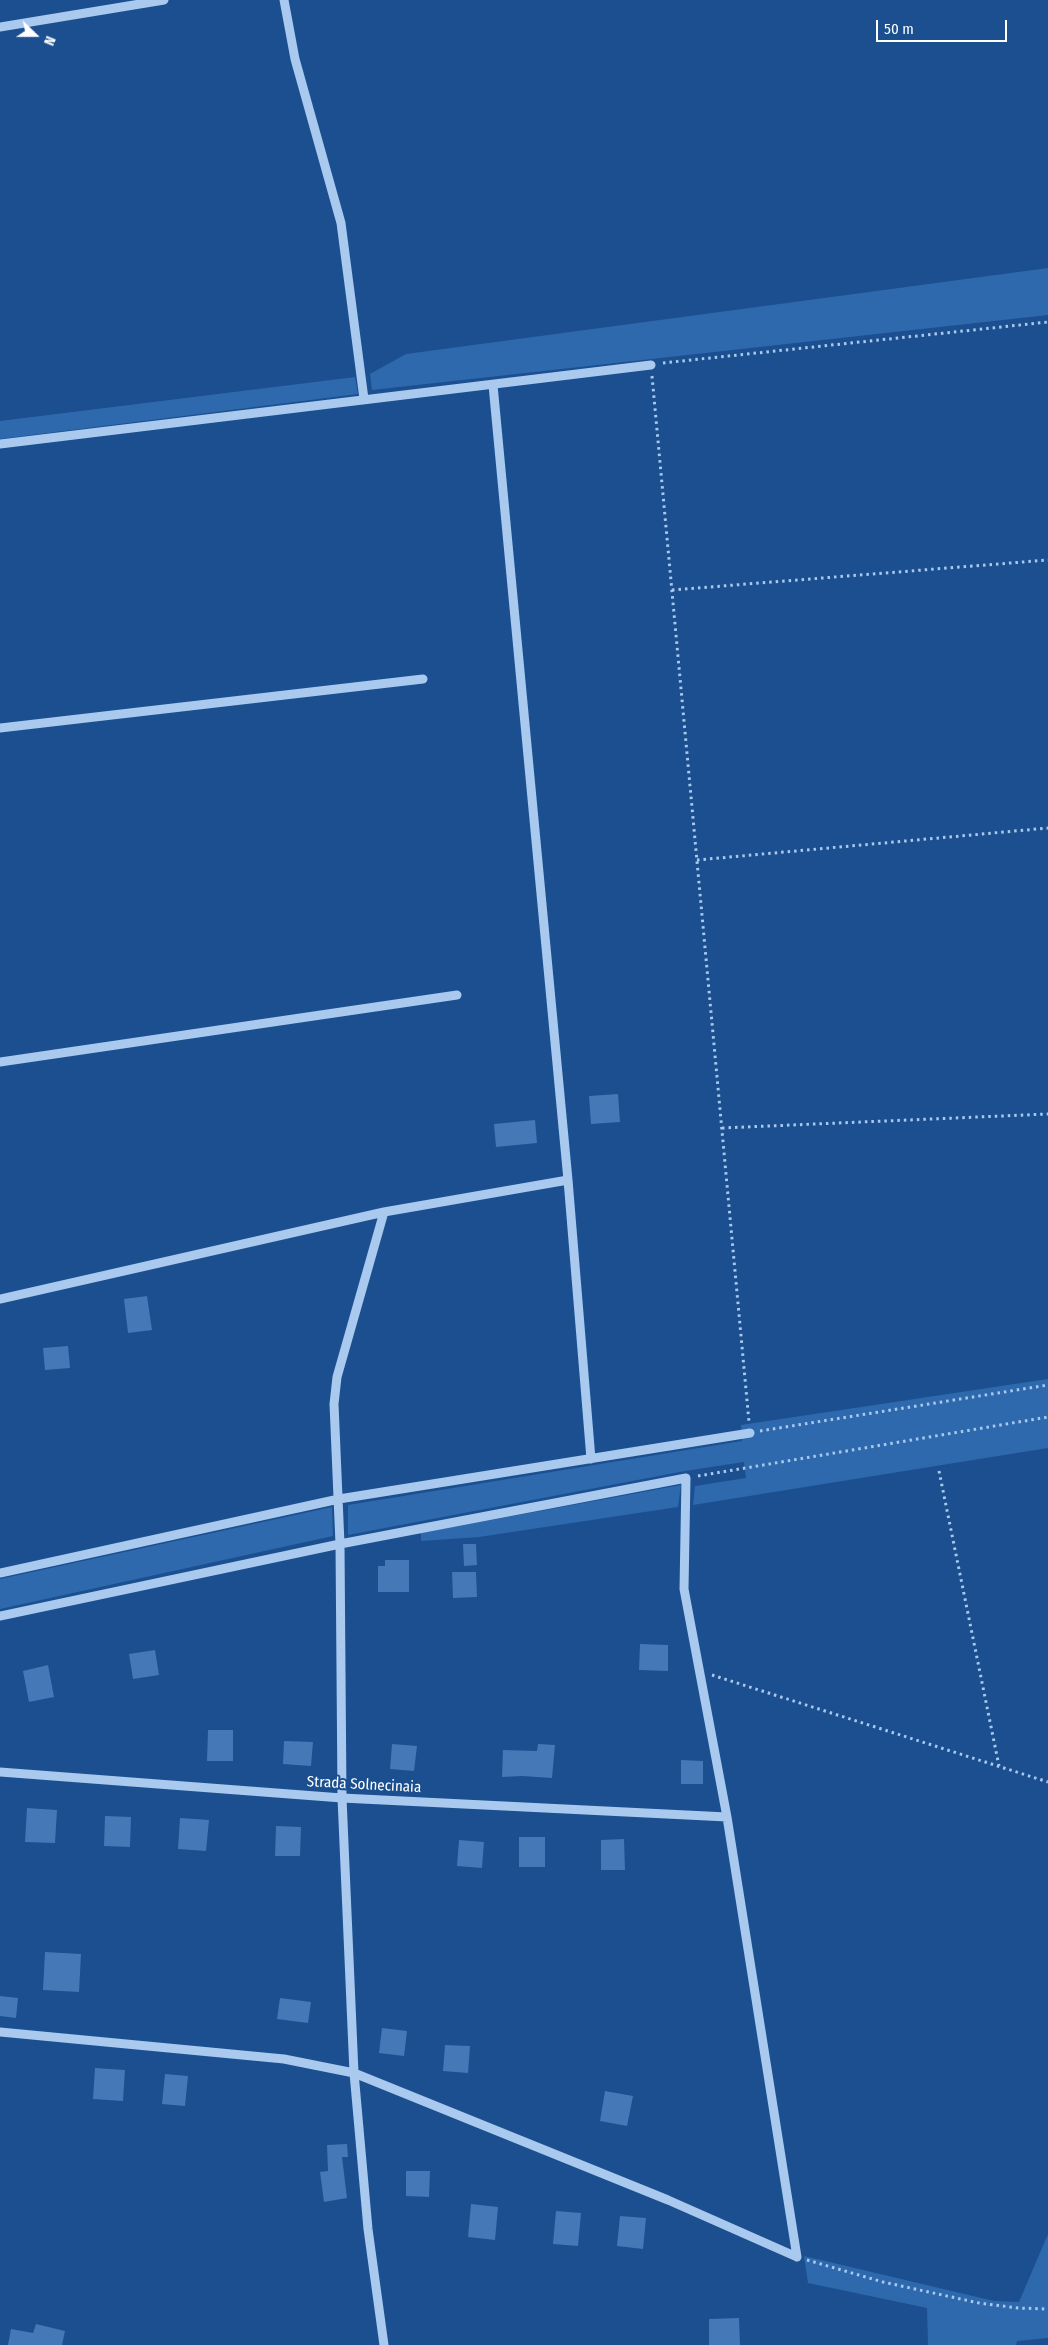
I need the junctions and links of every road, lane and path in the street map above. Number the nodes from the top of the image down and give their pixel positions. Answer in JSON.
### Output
{"nodes":[{"id":1,"x":164,"y":0,"type":"edge"},
{"id":2,"x":284,"y":0,"type":"edge"},
{"id":3,"x":0,"y":27,"type":"edge"},
{"id":4,"x":1048,"y":322,"type":"edge"},
{"id":5,"x":651,"y":365,"type":"junction"},
{"id":6,"x":493,"y":386,"type":"junction"},
{"id":7,"x":364,"y":399,"type":"junction"},
{"id":8,"x":0,"y":444,"type":"edge"},
{"id":9,"x":1048,"y":560,"type":"edge"},
{"id":10,"x":672,"y":590,"type":"junction"},
{"id":11,"x":423,"y":679,"type":"dead end"},
{"id":12,"x":0,"y":728,"type":"edge"},
{"id":13,"x":1048,"y":828,"type":"edge"},
{"id":14,"x":697,"y":860,"type":"junction"},
{"id":15,"x":458,"y":995,"type":"dead end"},
{"id":16,"x":0,"y":1062,"type":"edge"},
{"id":17,"x":1048,"y":1114,"type":"edge"},
{"id":18,"x":722,"y":1128,"type":"junction"},
{"id":19,"x":568,"y":1180,"type":"junction"},
{"id":20,"x":384,"y":1212,"type":"junction"},
{"id":21,"x":0,"y":1300,"type":"edge"},
{"id":22,"x":1048,"y":1385,"type":"edge"},
{"id":23,"x":1048,"y":1418,"type":"edge"},
{"id":24,"x":750,"y":1433,"type":"junction"},
{"id":25,"x":591,"y":1459,"type":"junction"},
{"id":26,"x":939,"y":1471,"type":"dead end"},
{"id":27,"x":686,"y":1478,"type":"junction"},
{"id":28,"x":339,"y":1499,"type":"junction"},
{"id":29,"x":340,"y":1544,"type":"junction"},
{"id":30,"x":0,"y":1573,"type":"edge"},
{"id":31,"x":0,"y":1616,"type":"edge"},
{"id":32,"x":700,"y":1671,"type":"junction"},
{"id":33,"x":999,"y":1766,"type":"junction"},
{"id":34,"x":0,"y":1772,"type":"edge"},
{"id":35,"x":1048,"y":1782,"type":"edge"},
{"id":36,"x":342,"y":1798,"type":"junction"},
{"id":37,"x":728,"y":1817,"type":"junction"},
{"id":38,"x":0,"y":2032,"type":"edge"},
{"id":39,"x":354,"y":2073,"type":"junction"},
{"id":40,"x":797,"y":2258,"type":"junction"},
{"id":41,"x":1048,"y":2309,"type":"edge"},
{"id":42,"x":384,"y":2345,"type":"edge"}],
"edges":[{"from":1,"to":3,"type":"street"},
{"from":2,"to":7,"type":"street"},
{"from":4,"to":5,"type":"path"},
{"from":5,"to":6,"type":"street"},
{"from":5,"to":10,"type":"path"},
{"from":6,"to":7,"type":"street"},
{"from":6,"to":19,"type":"street"},
{"from":7,"to":8,"type":"street"},
{"from":9,"to":10,"type":"path"},
{"from":10,"to":14,"type":"path"},
{"from":11,"to":12,"type":"street"},
{"from":13,"to":14,"type":"path"},
{"from":14,"to":18,"type":"path"},
{"from":15,"to":16,"type":"street"},
{"from":17,"to":18,"type":"path"},
{"from":18,"to":24,"type":"path"},
{"from":19,"to":20,"type":"street"},
{"from":19,"to":25,"type":"street"},
{"from":20,"to":21,"type":"street"},
{"from":20,"to":28,"type":"street"},
{"from":22,"to":24,"type":"path"},
{"from":23,"to":27,"type":"path"},
{"from":24,"to":25,"type":"street"},
{"from":25,"to":28,"type":"street"},
{"from":26,"to":33,"type":"path"},
{"from":27,"to":29,"type":"street"},
{"from":27,"to":32,"type":"street"},
{"from":28,"to":29,"type":"street"},
{"from":28,"to":30,"type":"street"},
{"from":29,"to":31,"type":"street"},
{"from":29,"to":36,"type":"street"},
{"from":32,"to":33,"type":"path"},
{"from":32,"to":37,"type":"street"},
{"from":33,"to":35,"type":"path"},
{"from":34,"to":36,"type":"street","name":"Strada Solnecinaia"},
{"from":36,"to":37,"type":"street","name":"Strada Solnecinaia"},
{"from":36,"to":39,"type":"street"},
{"from":37,"to":40,"type":"street"},
{"from":38,"to":39,"type":"street"},
{"from":39,"to":40,"type":"street"},
{"from":39,"to":42,"type":"street"},
{"from":40,"to":41,"type":"path"}]}
